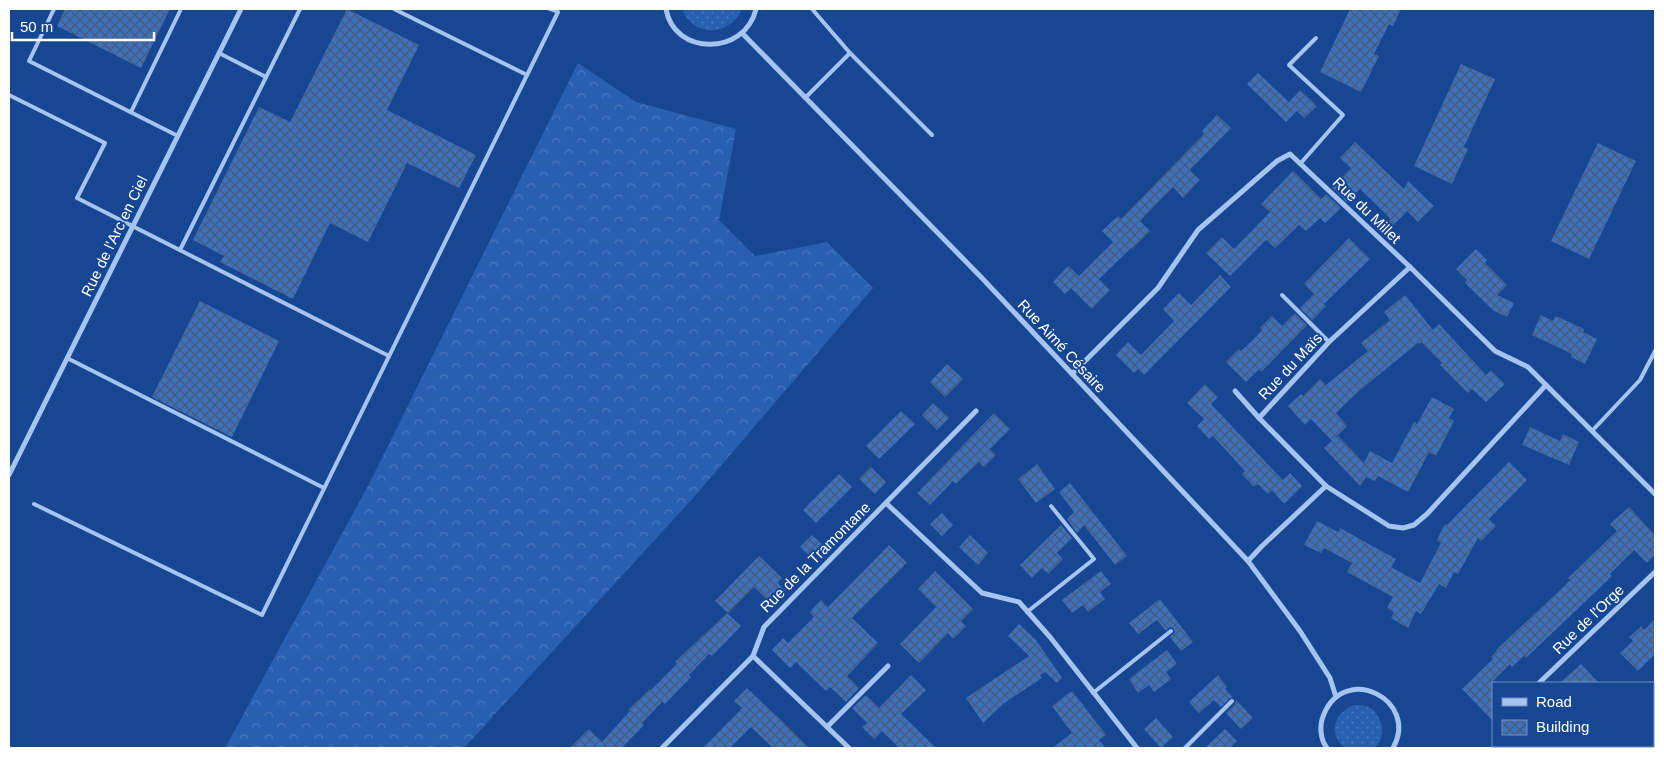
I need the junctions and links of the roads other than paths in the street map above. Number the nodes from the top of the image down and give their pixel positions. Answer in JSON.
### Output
{"nodes":[{"id":1,"x":54,"y":9,"type":"edge"},
{"id":2,"x":181,"y":9,"type":"edge"},
{"id":3,"x":241,"y":9,"type":"edge"},
{"id":4,"x":300,"y":9,"type":"edge"},
{"id":5,"x":394,"y":9,"type":"edge"},
{"id":6,"x":550,"y":9,"type":"edge"},
{"id":7,"x":666,"y":9,"type":"edge"},
{"id":8,"x":756,"y":9,"type":"edge"},
{"id":9,"x":812,"y":9,"type":"edge"},
{"id":10,"x":742,"y":33,"type":"junction"},
{"id":11,"x":1316,"y":38,"type":"dead end"},
{"id":12,"x":850,"y":53,"type":"junction"},
{"id":13,"x":219,"y":54,"type":"junction"},
{"id":14,"x":527,"y":75,"type":"junction"},
{"id":15,"x":266,"y":77,"type":"junction"},
{"id":16,"x":9,"y":95,"type":"edge"},
{"id":17,"x":805,"y":98,"type":"junction"},
{"id":18,"x":131,"y":112,"type":"junction"},
{"id":19,"x":932,"y":135,"type":"dead end"},
{"id":20,"x":178,"y":136,"type":"junction"},
{"id":21,"x":1300,"y":164,"type":"junction"},
{"id":22,"x":133,"y":226,"type":"junction"},
{"id":23,"x":180,"y":250,"type":"junction"},
{"id":24,"x":1410,"y":267,"type":"junction"},
{"id":25,"x":1282,"y":295,"type":"dead end"},
{"id":26,"x":1329,"y":342,"type":"junction"},
{"id":27,"x":1655,"y":351,"type":"edge"},
{"id":28,"x":389,"y":356,"type":"junction"},
{"id":29,"x":67,"y":358,"type":"junction"},
{"id":30,"x":1072,"y":374,"type":"junction"},
{"id":31,"x":1546,"y":385,"type":"junction"},
{"id":32,"x":1236,"y":391,"type":"dead end"},
{"id":33,"x":976,"y":412,"type":"dead end"},
{"id":34,"x":1259,"y":418,"type":"junction"},
{"id":35,"x":1592,"y":431,"type":"junction"},
{"id":36,"x":9,"y":475,"type":"edge"},
{"id":37,"x":1326,"y":486,"type":"junction"},
{"id":38,"x":324,"y":488,"type":"junction"},
{"id":39,"x":1655,"y":494,"type":"edge"},
{"id":40,"x":886,"y":503,"type":"junction"},
{"id":41,"x":34,"y":504,"type":"dead end"},
{"id":42,"x":1051,"y":506,"type":"dead end"},
{"id":43,"x":1248,"y":561,"type":"junction"},
{"id":44,"x":1655,"y":572,"type":"edge"},
{"id":45,"x":1027,"y":612,"type":"junction"},
{"id":46,"x":1171,"y":631,"type":"dead end"},
{"id":47,"x":753,"y":656,"type":"junction"},
{"id":48,"x":888,"y":666,"type":"dead end"},
{"id":49,"x":1540,"y":682,"type":"edge"},
{"id":50,"x":1093,"y":693,"type":"junction"},
{"id":51,"x":1336,"y":697,"type":"junction"},
{"id":52,"x":1232,"y":702,"type":"dead end"},
{"id":53,"x":827,"y":727,"type":"junction"},
{"id":54,"x":662,"y":748,"type":"edge"},
{"id":55,"x":849,"y":748,"type":"edge"},
{"id":56,"x":1137,"y":748,"type":"edge"},
{"id":57,"x":1185,"y":748,"type":"edge"},
{"id":58,"x":1326,"y":748,"type":"edge"},
{"id":59,"x":1395,"y":748,"type":"edge"}],
"edges":[{"from":1,"to":18,"type":"lane"},
{"from":2,"to":18,"type":"lane"},
{"from":3,"to":13,"type":"street","name":"Rue de l'Arc en Ciel"},
{"from":4,"to":15,"type":"lane"},
{"from":5,"to":14,"type":"lane"},
{"from":6,"to":14,"type":"lane"},
{"from":7,"to":10,"type":"street"},
{"from":8,"to":10,"type":"street"},
{"from":9,"to":12,"type":"lane"},
{"from":10,"to":17,"type":"street","name":"Rue Aimé Césaire"},
{"from":11,"to":21,"type":"lane"},
{"from":12,"to":17,"type":"lane"},
{"from":12,"to":19,"type":"lane"},
{"from":13,"to":15,"type":"lane"},
{"from":13,"to":20,"type":"street","name":"Rue de l'Arc en Ciel"},
{"from":14,"to":28,"type":"lane"},
{"from":15,"to":23,"type":"lane"},
{"from":16,"to":22,"type":"lane"},
{"from":17,"to":30,"type":"street","name":"Rue Aimé Césaire"},
{"from":18,"to":20,"type":"lane"},
{"from":20,"to":22,"type":"street","name":"Rue de l'Arc en Ciel"},
{"from":21,"to":24,"type":"street","name":"Rue du Millet"},
{"from":21,"to":30,"type":"street","name":"Rue du Millet"},
{"from":22,"to":23,"type":"lane"},
{"from":22,"to":29,"type":"street","name":"Rue de l'Arc en Ciel"},
{"from":23,"to":28,"type":"lane"},
{"from":24,"to":26,"type":"street","name":"Rue du Maïs"},
{"from":24,"to":31,"type":"street","name":"Rue du Millet"},
{"from":25,"to":26,"type":"lane"},
{"from":26,"to":34,"type":"street","name":"Rue du Maïs"},
{"from":27,"to":35,"type":"lane"},
{"from":28,"to":38,"type":"lane"},
{"from":29,"to":36,"type":"street","name":"Rue de l'Arc en Ciel"},
{"from":29,"to":38,"type":"lane"},
{"from":30,"to":43,"type":"street","name":"Rue Aimé Césaire"},
{"from":31,"to":35,"type":"street","name":"Rue du Millet"},
{"from":31,"to":37,"type":"street","name":"Rue du Maïs"},
{"from":32,"to":34,"type":"street"},
{"from":33,"to":40,"type":"street","name":"Rue de la Tramontane"},
{"from":34,"to":37,"type":"street","name":"Rue du Maïs"},
{"from":35,"to":39,"type":"street","name":"Rue du Millet"},
{"from":37,"to":43,"type":"street"},
{"from":38,"to":41,"type":"lane"},
{"from":40,"to":45,"type":"street"},
{"from":40,"to":47,"type":"street","name":"Rue de la Tramontane"},
{"from":42,"to":45,"type":"lane"},
{"from":43,"to":51,"type":"street","name":"Rue Aimé Césaire"},
{"from":44,"to":49,"type":"street","name":"Rue de l'Orge"},
{"from":45,"to":50,"type":"street"},
{"from":46,"to":50,"type":"lane"},
{"from":47,"to":53,"type":"street"},
{"from":47,"to":54,"type":"street","name":"Rue de la Tramontane"},
{"from":48,"to":53,"type":"street"},
{"from":50,"to":56,"type":"street"},
{"from":51,"to":58,"type":"street"},
{"from":51,"to":59,"type":"street"},
{"from":52,"to":57,"type":"lane"},
{"from":53,"to":55,"type":"street"}]}
